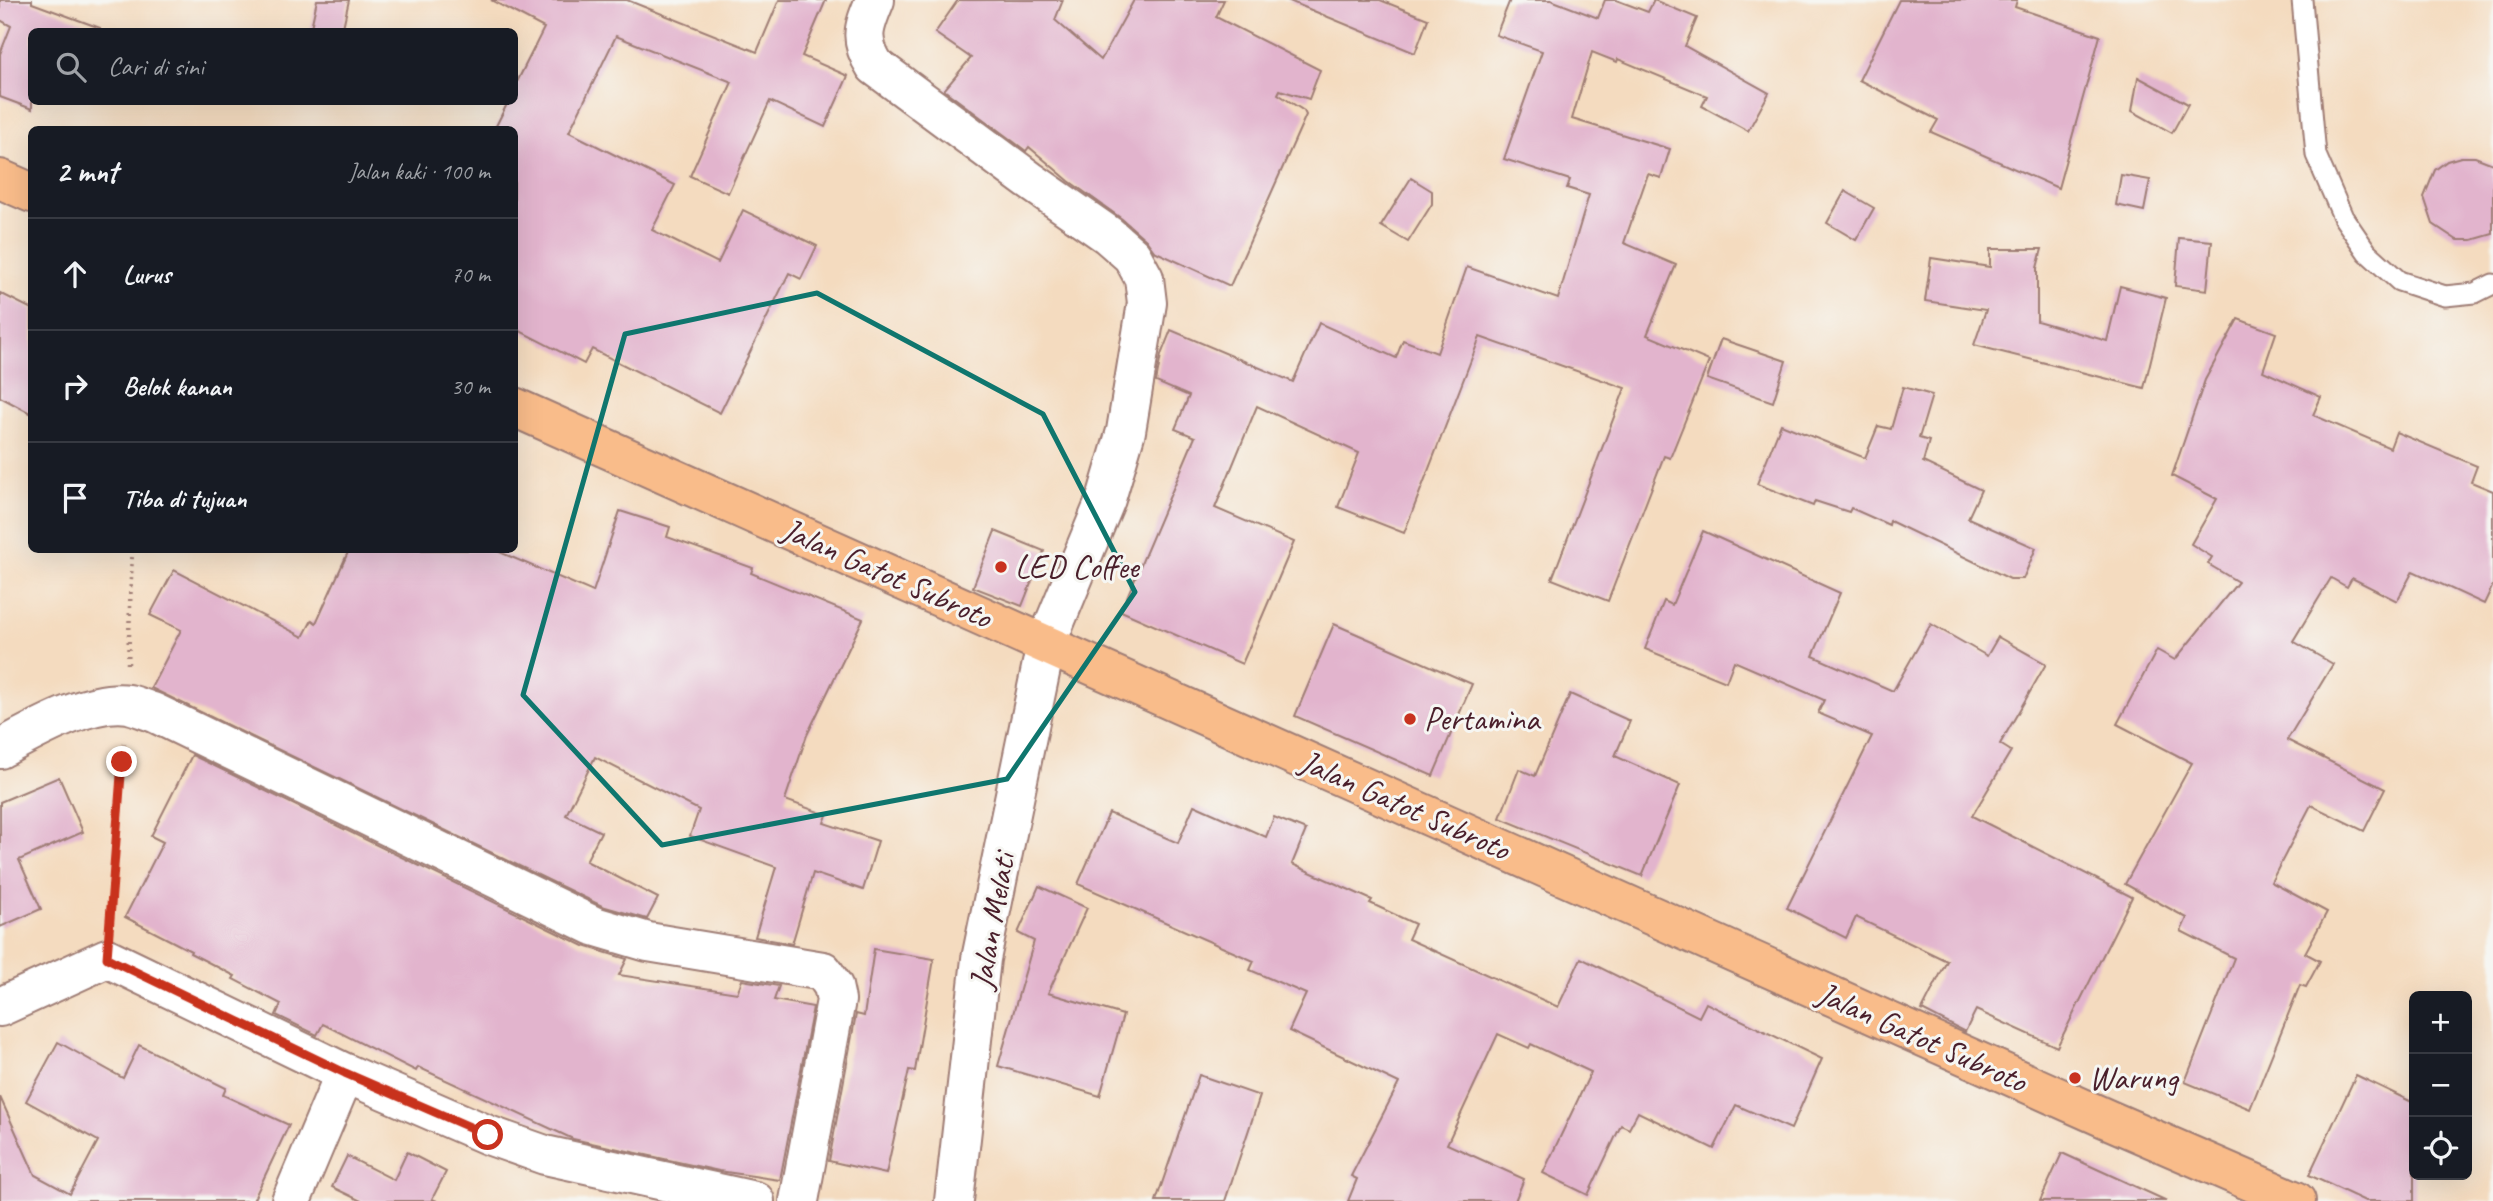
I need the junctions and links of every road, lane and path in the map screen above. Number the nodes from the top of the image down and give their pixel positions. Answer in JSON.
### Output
{"nodes":[{"id":1,"x":875,"y":0,"type":"edge"},
{"id":2,"x":2302,"y":0,"type":"edge"},
{"id":3,"x":0,"y":179,"type":"edge"},
{"id":4,"x":28,"y":191,"type":"edge"},
{"id":5,"x":2493,"y":284,"type":"edge"},
{"id":6,"x":518,"y":409,"type":"edge"},
{"id":7,"x":132,"y":553,"type":"edge"},
{"id":8,"x":1046,"y":644,"type":"junction"},
{"id":9,"x":127,"y":704,"type":"junction"},
{"id":10,"x":0,"y":749,"type":"edge"},
{"id":11,"x":107,"y":958,"type":"junction"},
{"id":12,"x":0,"y":1007,"type":"edge"},
{"id":13,"x":345,"y":1073,"type":"junction"},
{"id":14,"x":291,"y":1201,"type":"edge"},
{"id":15,"x":755,"y":1201,"type":"edge"},
{"id":16,"x":799,"y":1201,"type":"edge"},
{"id":17,"x":954,"y":1201,"type":"edge"},
{"id":18,"x":2296,"y":1201,"type":"edge"}],
"edges":[{"from":1,"to":8,"type":"street","name":"Jalan Melati"},
{"from":2,"to":5,"type":"lane"},
{"from":3,"to":4,"type":"highway"},
{"from":6,"to":8,"type":"highway","name":"Jalan Gatot Subroto"},
{"from":7,"to":9,"type":"path"},
{"from":8,"to":17,"type":"street","name":"Jalan Melati"},
{"from":8,"to":18,"type":"highway","name":"Jalan Gatot Subroto"},
{"from":9,"to":10,"type":"street"},
{"from":9,"to":11,"type":"path"},
{"from":9,"to":16,"type":"street"},
{"from":11,"to":12,"type":"street"},
{"from":11,"to":13,"type":"street"},
{"from":13,"to":14,"type":"street"},
{"from":13,"to":15,"type":"street"}]}
